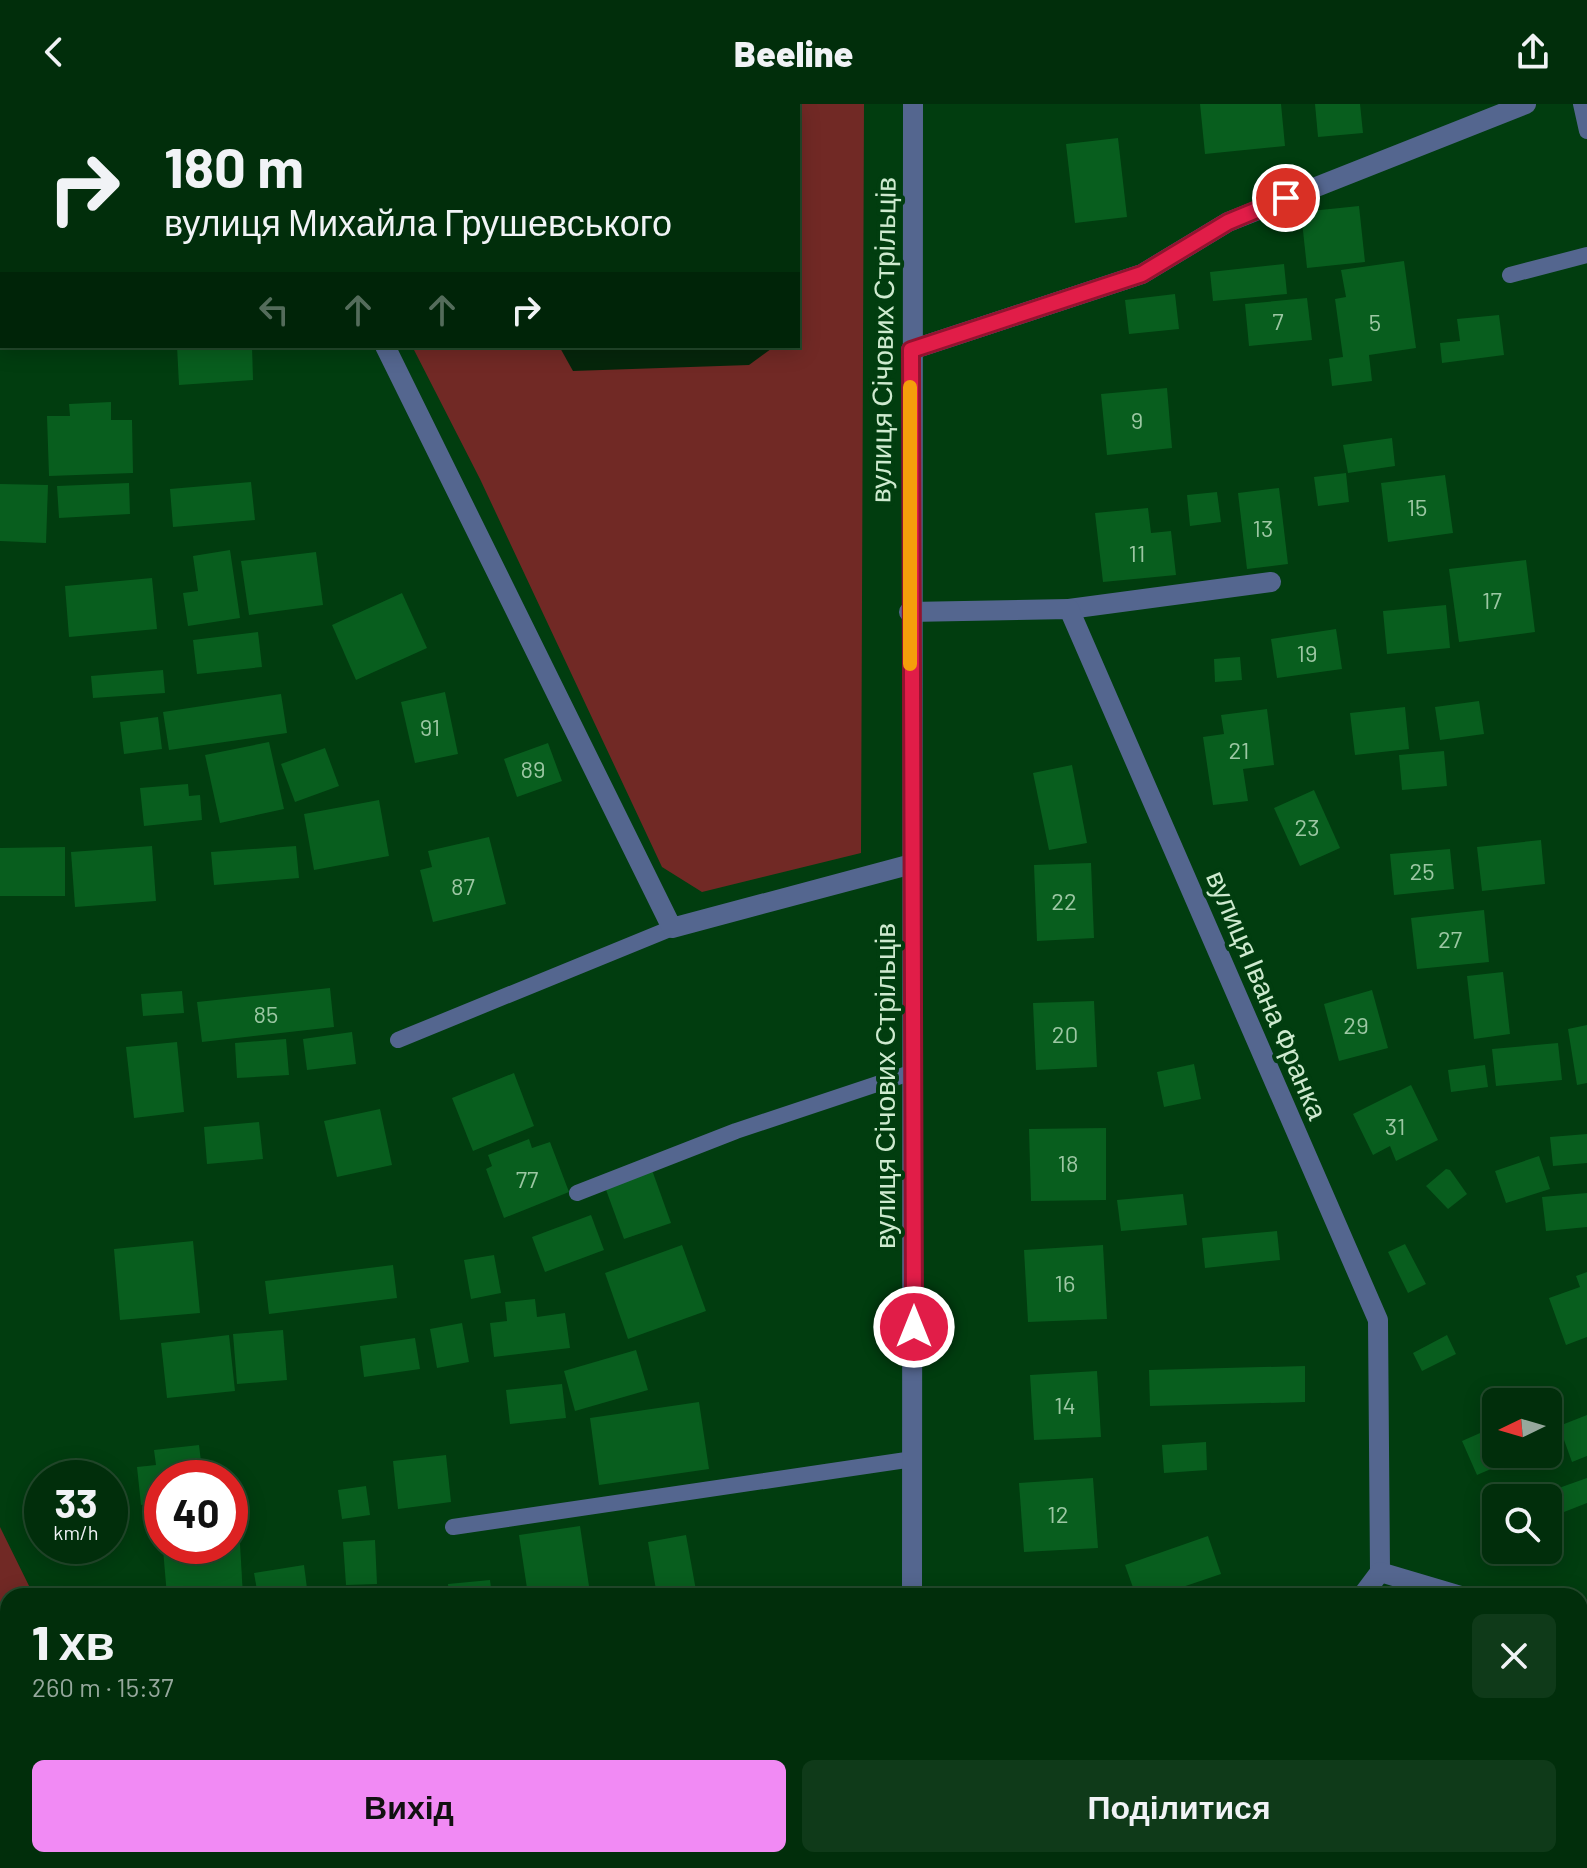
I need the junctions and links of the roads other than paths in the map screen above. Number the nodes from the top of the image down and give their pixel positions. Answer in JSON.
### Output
{"nodes":[{"id":1,"x":913,"y":104,"type":"edge"},
{"id":2,"x":1581,"y":104,"type":"edge"},
{"id":3,"x":1521,"y":105,"type":"edge"},
{"id":4,"x":1587,"y":131,"type":"edge"},
{"id":5,"x":1587,"y":255,"type":"edge"},
{"id":6,"x":1510,"y":275,"type":"dead end"},
{"id":7,"x":386,"y":348,"type":"edge"},
{"id":8,"x":911,"y":350,"type":"junction"},
{"id":9,"x":1271,"y":582,"type":"dead end"},
{"id":10,"x":1069,"y":609,"type":"junction"},
{"id":11,"x":909,"y":612,"type":"junction"},
{"id":12,"x":912,"y":864,"type":"junction"},
{"id":13,"x":672,"y":928,"type":"junction"},
{"id":14,"x":398,"y":1040,"type":"dead end"},
{"id":15,"x":913,"y":1072,"type":"junction"},
{"id":16,"x":577,"y":1193,"type":"dead end"},
{"id":17,"x":913,"y":1459,"type":"junction"},
{"id":18,"x":453,"y":1527,"type":"dead end"},
{"id":19,"x":1380,"y":1572,"type":"junction"},
{"id":20,"x":912,"y":1588,"type":"edge"},
{"id":21,"x":1368,"y":1588,"type":"edge"},
{"id":22,"x":1434,"y":1588,"type":"edge"}],
"edges":[{"from":1,"to":8,"type":"street","name":"вулиця Січових Стрільців"},
{"from":2,"to":4,"type":"lane"},
{"from":3,"to":8,"type":"street"},
{"from":5,"to":6,"type":"lane"},
{"from":7,"to":13,"type":"street"},
{"from":8,"to":11,"type":"street","name":"вулиця Січових Стрільців"},
{"from":9,"to":10,"type":"street"},
{"from":10,"to":11,"type":"street"},
{"from":10,"to":19,"type":"street","name":"вулиця Івана Франка"},
{"from":11,"to":12,"type":"street","name":"вулиця Січових Стрільців"},
{"from":12,"to":13,"type":"street"},
{"from":12,"to":15,"type":"street","name":"вулиця Січових Стрільців"},
{"from":13,"to":14,"type":"lane"},
{"from":15,"to":16,"type":"lane"},
{"from":15,"to":17,"type":"street","name":"вулиця Січових Стрільців"},
{"from":17,"to":18,"type":"lane"},
{"from":17,"to":20,"type":"street","name":"вулиця Січових Стрільців"},
{"from":19,"to":21,"type":"street"},
{"from":19,"to":22,"type":"street"}]}
